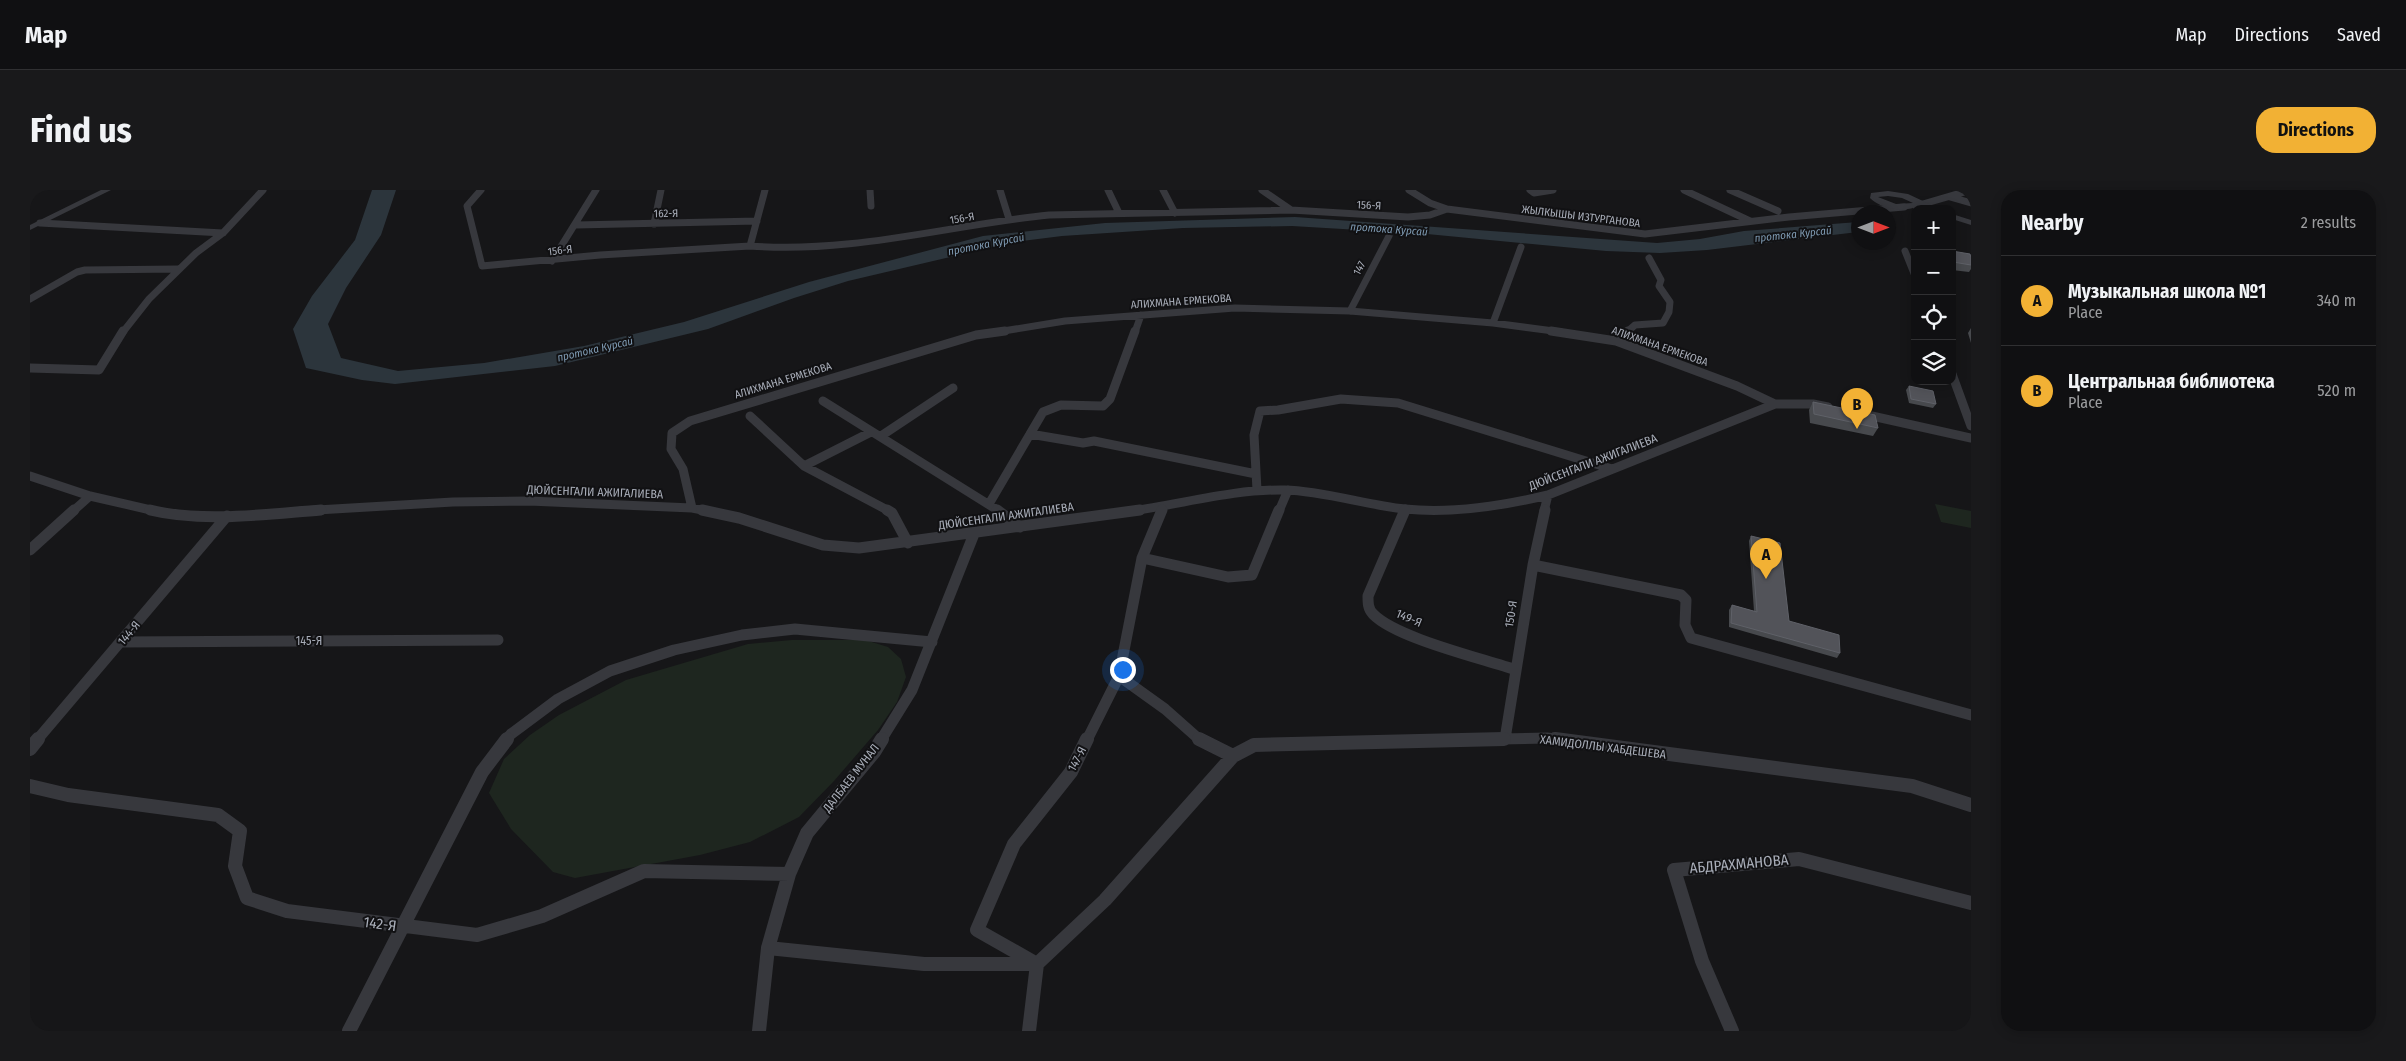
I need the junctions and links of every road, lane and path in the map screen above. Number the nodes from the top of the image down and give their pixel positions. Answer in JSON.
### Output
{"nodes":[{"id":1,"x":107,"y":190,"type":"edge"},
{"id":2,"x":263,"y":190,"type":"edge"},
{"id":3,"x":481,"y":190,"type":"edge"},
{"id":4,"x":596,"y":190,"type":"edge"},
{"id":5,"x":661,"y":190,"type":"edge"},
{"id":6,"x":765,"y":190,"type":"edge"},
{"id":7,"x":870,"y":190,"type":"edge"},
{"id":8,"x":1000,"y":190,"type":"edge"},
{"id":9,"x":1108,"y":190,"type":"edge"},
{"id":10,"x":1163,"y":190,"type":"edge"},
{"id":11,"x":1262,"y":190,"type":"edge"},
{"id":12,"x":1408,"y":190,"type":"edge"},
{"id":13,"x":1530,"y":190,"type":"edge"},
{"id":14,"x":1553,"y":190,"type":"edge"},
{"id":15,"x":1684,"y":190,"type":"edge"},
{"id":16,"x":1730,"y":190,"type":"edge"},
{"id":17,"x":1884,"y":190,"type":"edge"},
{"id":18,"x":1971,"y":190,"type":"edge"},
{"id":19,"x":1865,"y":191,"type":"edge"},
{"id":20,"x":1896,"y":194,"type":"junction"},
{"id":21,"x":1950,"y":197,"type":"junction"},
{"id":22,"x":1875,"y":199,"type":"junction"},
{"id":23,"x":1971,"y":203,"type":"edge"},
{"id":24,"x":1914,"y":204,"type":"edge"},
{"id":25,"x":1937,"y":204,"type":"edge"},
{"id":26,"x":1868,"y":205,"type":"edge"},
{"id":27,"x":1881,"y":205,"type":"edge"},
{"id":28,"x":871,"y":206,"type":"dead end"},
{"id":29,"x":1896,"y":206,"type":"edge"},
{"id":30,"x":1447,"y":209,"type":"junction"},
{"id":31,"x":1291,"y":210,"type":"junction"},
{"id":32,"x":1778,"y":211,"type":"dead end"},
{"id":33,"x":1851,"y":211,"type":"edge"},
{"id":34,"x":1119,"y":213,"type":"junction"},
{"id":35,"x":1175,"y":213,"type":"junction"},
{"id":36,"x":1956,"y":218,"type":"edge"},
{"id":37,"x":1009,"y":219,"type":"junction"},
{"id":38,"x":757,"y":221,"type":"junction"},
{"id":39,"x":1750,"y":221,"type":"junction"},
{"id":40,"x":40,"y":223,"type":"junction"},
{"id":41,"x":654,"y":224,"type":"junction"},
{"id":42,"x":1971,"y":224,"type":"edge"},
{"id":43,"x":576,"y":225,"type":"junction"},
{"id":44,"x":30,"y":228,"type":"edge"},
{"id":45,"x":223,"y":233,"type":"junction"},
{"id":46,"x":1389,"y":236,"type":"dead end"},
{"id":47,"x":750,"y":246,"type":"junction"},
{"id":48,"x":1521,"y":247,"type":"dead end"},
{"id":49,"x":1905,"y":251,"type":"dead end"},
{"id":50,"x":1649,"y":258,"type":"dead end"},
{"id":51,"x":552,"y":261,"type":"junction"},
{"id":52,"x":1911,"y":266,"type":"edge"},
{"id":53,"x":178,"y":269,"type":"junction"},
{"id":54,"x":30,"y":299,"type":"edge"},
{"id":55,"x":1350,"y":311,"type":"junction"},
{"id":56,"x":1141,"y":316,"type":"junction"},
{"id":57,"x":1493,"y":323,"type":"junction"},
{"id":58,"x":1616,"y":341,"type":"junction"},
{"id":59,"x":30,"y":368,"type":"edge"},
{"id":60,"x":1956,"y":385,"type":"edge"},
{"id":61,"x":953,"y":388,"type":"dead end"},
{"id":62,"x":823,"y":401,"type":"dead end"},
{"id":63,"x":1775,"y":404,"type":"junction"},
{"id":64,"x":1838,"y":409,"type":"edge"},
{"id":65,"x":1857,"y":413,"type":"edge"},
{"id":66,"x":750,"y":416,"type":"dead end"},
{"id":67,"x":1971,"y":426,"type":"edge"},
{"id":68,"x":871,"y":432,"type":"junction"},
{"id":69,"x":1030,"y":434,"type":"junction"},
{"id":70,"x":881,"y":436,"type":"junction"},
{"id":71,"x":1971,"y":438,"type":"edge"},
{"id":72,"x":804,"y":466,"type":"junction"},
{"id":73,"x":1612,"y":469,"type":"junction"},
{"id":74,"x":1256,"y":474,"type":"junction"},
{"id":75,"x":30,"y":476,"type":"edge"},
{"id":76,"x":1257,"y":490,"type":"junction"},
{"id":77,"x":1288,"y":490,"type":"junction"},
{"id":78,"x":1548,"y":495,"type":"junction"},
{"id":79,"x":90,"y":496,"type":"junction"},
{"id":80,"x":989,"y":504,"type":"junction"},
{"id":81,"x":1163,"y":507,"type":"junction"},
{"id":82,"x":692,"y":508,"type":"junction"},
{"id":83,"x":1406,"y":509,"type":"junction"},
{"id":84,"x":227,"y":516,"type":"junction"},
{"id":85,"x":1020,"y":527,"type":"junction"},
{"id":86,"x":974,"y":534,"type":"junction"},
{"id":87,"x":908,"y":543,"type":"junction"},
{"id":88,"x":30,"y":550,"type":"edge"},
{"id":89,"x":1142,"y":558,"type":"junction"},
{"id":90,"x":1534,"y":565,"type":"junction"},
{"id":91,"x":498,"y":640,"type":"dead end"},
{"id":92,"x":120,"y":642,"type":"junction"},
{"id":93,"x":932,"y":642,"type":"junction"},
{"id":94,"x":1516,"y":670,"type":"junction"},
{"id":95,"x":1118,"y":676,"type":"junction"},
{"id":96,"x":1971,"y":715,"type":"edge"},
{"id":97,"x":1505,"y":739,"type":"junction"},
{"id":98,"x":30,"y":750,"type":"edge"},
{"id":99,"x":1233,"y":756,"type":"junction"},
{"id":100,"x":30,"y":786,"type":"edge"},
{"id":101,"x":1971,"y":805,"type":"edge"},
{"id":102,"x":789,"y":874,"type":"junction"},
{"id":103,"x":1971,"y":903,"type":"edge"},
{"id":104,"x":402,"y":927,"type":"junction"},
{"id":105,"x":768,"y":948,"type":"junction"},
{"id":106,"x":1037,"y":964,"type":"junction"},
{"id":107,"x":349,"y":1031,"type":"edge"},
{"id":108,"x":759,"y":1031,"type":"edge"},
{"id":109,"x":1029,"y":1031,"type":"edge"},
{"id":110,"x":1732,"y":1031,"type":"edge"}],
"edges":[{"from":1,"to":40,"type":"street"},
{"from":2,"to":45,"type":"street"},
{"from":3,"to":51,"type":"street","name":"156-Я"},
{"from":4,"to":43,"type":"street"},
{"from":5,"to":41,"type":"street"},
{"from":6,"to":38,"type":"street"},
{"from":7,"to":28,"type":"street"},
{"from":8,"to":37,"type":"street"},
{"from":9,"to":34,"type":"street"},
{"from":10,"to":35,"type":"street"},
{"from":11,"to":31,"type":"street"},
{"from":12,"to":30,"type":"street","name":"ЖЫЛКЫШЫ ИЗТУРГАНОВА"},
{"from":13,"to":14,"type":"street"},
{"from":15,"to":39,"type":"street"},
{"from":16,"to":32,"type":"street"},
{"from":17,"to":20,"type":"street"},
{"from":18,"to":21,"type":"street","name":"ЖЫЛКЫШЫ ИЗТУРГАНОВА"},
{"from":19,"to":22,"type":"street"},
{"from":20,"to":22,"type":"street"},
{"from":20,"to":24,"type":"street"},
{"from":21,"to":23,"type":"street"},
{"from":21,"to":25,"type":"street","name":"ЖЫЛКЫШЫ ИЗТУРГАНОВА"},
{"from":22,"to":24,"type":"street"},
{"from":22,"to":26,"type":"street"},
{"from":22,"to":27,"type":"street"},
{"from":24,"to":25,"type":"street"},
{"from":24,"to":25,"type":"street","name":"ЖЫЛКЫШЫ ИЗТУРГАНОВА"},
{"from":24,"to":29,"type":"street","name":"ЖЫЛКЫШЫ ИЗТУРГАНОВА"},
{"from":30,"to":31,"type":"street","name":"156-Я"},
{"from":30,"to":39,"type":"street","name":"ЖЫЛКЫШЫ ИЗТУРГАНОВА"},
{"from":31,"to":35,"type":"street","name":"156-Я"},
{"from":33,"to":39,"type":"street","name":"ЖЫЛКЫШЫ ИЗТУРГАНОВА"},
{"from":34,"to":35,"type":"street","name":"156-Я"},
{"from":34,"to":37,"type":"street","name":"156-Я"},
{"from":36,"to":42,"type":"street"},
{"from":37,"to":47,"type":"street","name":"156-Я"},
{"from":38,"to":41,"type":"street","name":"162-Я"},
{"from":38,"to":47,"type":"street"},
{"from":40,"to":44,"type":"street"},
{"from":40,"to":45,"type":"street"},
{"from":41,"to":43,"type":"street","name":"162-Я"},
{"from":43,"to":51,"type":"street"},
{"from":45,"to":53,"type":"street"},
{"from":46,"to":55,"type":"street","name":"147"},
{"from":47,"to":51,"type":"street","name":"156-Я"},
{"from":48,"to":57,"type":"street"},
{"from":49,"to":52,"type":"street"},
{"from":50,"to":58,"type":"street"},
{"from":53,"to":54,"type":"street"},
{"from":53,"to":59,"type":"street"},
{"from":55,"to":56,"type":"street","name":"АЛИХМАНА ЕРМЕКОВА"},
{"from":55,"to":57,"type":"street","name":"АЛИХМАНА ЕРМЕКОВА"},
{"from":56,"to":69,"type":"street"},
{"from":56,"to":82,"type":"street","name":"АЛИХМАНА ЕРМЕКОВА"},
{"from":57,"to":58,"type":"street","name":"АЛИХМАНА ЕРМЕКОВА"},
{"from":58,"to":63,"type":"street","name":"АЛИХМАНА ЕРМЕКОВА"},
{"from":60,"to":67,"type":"street"},
{"from":61,"to":70,"type":"street"},
{"from":62,"to":68,"type":"street"},
{"from":63,"to":64,"type":"street","name":"ДЮЙСЕНГАЛИ АЖИГАЛИЕВА"},
{"from":63,"to":73,"type":"street","name":"ДЮЙСЕНГАЛИ АЖИГАЛИЕВА"},
{"from":65,"to":71,"type":"street"},
{"from":66,"to":72,"type":"street"},
{"from":68,"to":70,"type":"street"},
{"from":68,"to":72,"type":"street"},
{"from":69,"to":74,"type":"street"},
{"from":69,"to":80,"type":"street"},
{"from":70,"to":80,"type":"street"},
{"from":72,"to":87,"type":"street"},
{"from":73,"to":74,"type":"street"},
{"from":73,"to":78,"type":"street","name":"ДЮЙСЕНГАЛИ АЖИГАЛИЕВА"},
{"from":74,"to":76,"type":"street"},
{"from":75,"to":79,"type":"street","name":"ДЮЙСЕНГАЛИ АЖИГАЛИЕВА"},
{"from":76,"to":77,"type":"street","name":"ДЮЙСЕНГАЛИ АЖИГАЛИЕВА"},
{"from":76,"to":81,"type":"street","name":"ДЮЙСЕНГАЛИ АЖИГАЛИЕВА"},
{"from":77,"to":83,"type":"street","name":"ДЮЙСЕНГАЛИ АЖИГАЛИЕВА"},
{"from":77,"to":89,"type":"street"},
{"from":78,"to":83,"type":"street","name":"ДЮЙСЕНГАЛИ АЖИГАЛИЕВА"},
{"from":78,"to":90,"type":"street","name":"150-Я"},
{"from":79,"to":84,"type":"street","name":"ДЮЙСЕНГАЛИ АЖИГАЛИЕВА"},
{"from":79,"to":88,"type":"street"},
{"from":80,"to":85,"type":"street"},
{"from":81,"to":85,"type":"street","name":"ДЮЙСЕНГАЛИ АЖИГАЛИЕВА"},
{"from":81,"to":89,"type":"street","name":"147-Я"},
{"from":82,"to":84,"type":"street","name":"ДЮЙСЕНГАЛИ АЖИГАЛИЕВА"},
{"from":82,"to":87,"type":"street","name":"ДЮЙСЕНГАЛИ АЖИГАЛИЕВА"},
{"from":83,"to":94,"type":"street","name":"149-Я"},
{"from":84,"to":92,"type":"street","name":"144-Я"},
{"from":85,"to":86,"type":"street","name":"ДЮЙСЕНГАЛИ АЖИГАЛИЕВА"},
{"from":86,"to":87,"type":"street","name":"ДЮЙСЕНГАЛИ АЖИГАЛИЕВА"},
{"from":86,"to":93,"type":"street","name":"ДАЛБАЕВ МУНАЛ"},
{"from":89,"to":95,"type":"street","name":"147-Я"},
{"from":90,"to":94,"type":"street","name":"150-Я"},
{"from":90,"to":96,"type":"street"},
{"from":91,"to":92,"type":"street","name":"145-Я"},
{"from":92,"to":98,"type":"street","name":"144-Я"},
{"from":93,"to":102,"type":"street","name":"ДАЛБАЕВ МУНАЛ"},
{"from":93,"to":104,"type":"street"},
{"from":94,"to":97,"type":"street","name":"150-Я"},
{"from":95,"to":99,"type":"street"},
{"from":95,"to":106,"type":"street","name":"147-Я"},
{"from":97,"to":99,"type":"street","name":"ХАМИДОЛЛЫ ХАБДЕШЕВА"},
{"from":97,"to":101,"type":"street","name":"ХАМИДОЛЛЫ ХАБДЕШЕВА"},
{"from":99,"to":106,"type":"street"},
{"from":100,"to":104,"type":"street","name":"142-Я"},
{"from":102,"to":104,"type":"street","name":"142-Я"},
{"from":102,"to":105,"type":"street","name":"ДАЛБАЕВ МУНАЛ"},
{"from":103,"to":110,"type":"street","name":"АБДРАХМАНОВА"},
{"from":104,"to":107,"type":"street"},
{"from":105,"to":106,"type":"street"},
{"from":105,"to":108,"type":"street","name":"ДАЛБАЕВ МУНАЛ"},
{"from":106,"to":109,"type":"street"}]}
